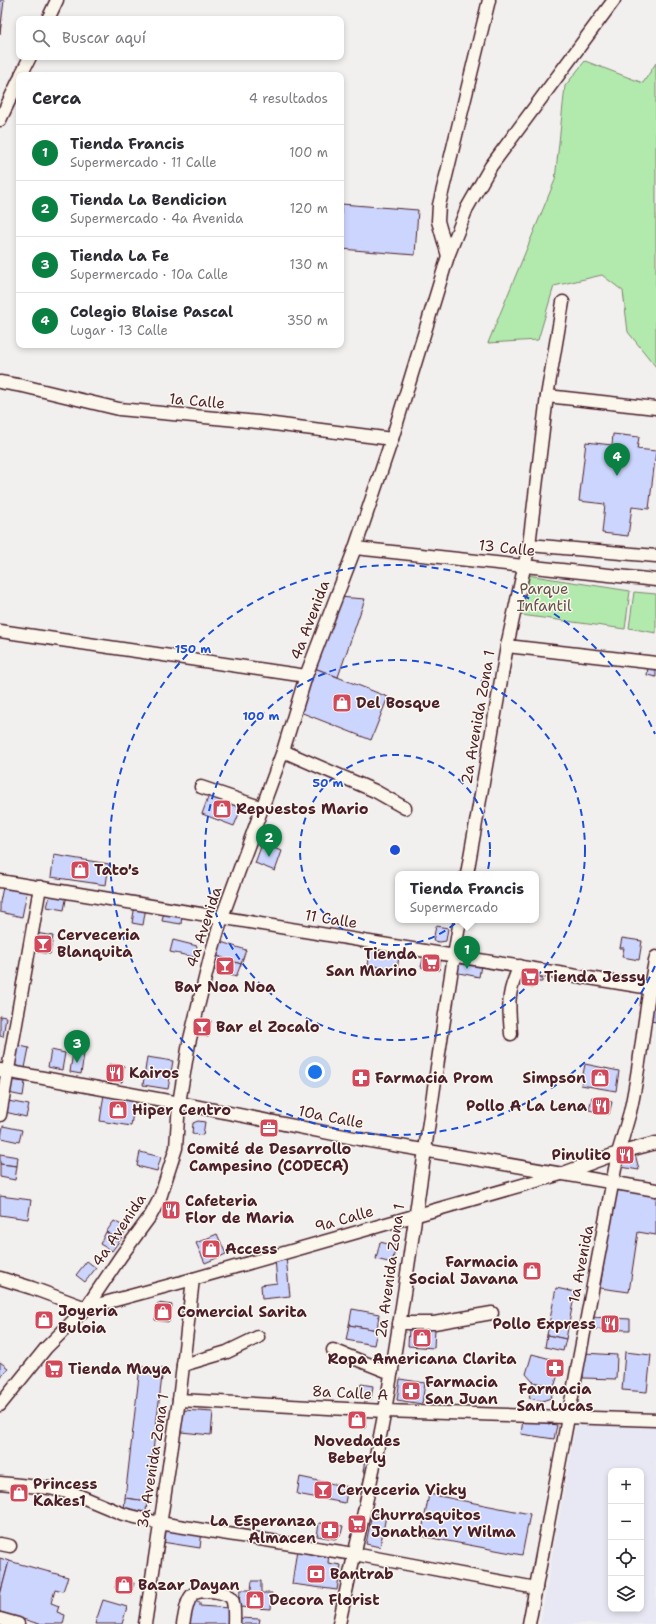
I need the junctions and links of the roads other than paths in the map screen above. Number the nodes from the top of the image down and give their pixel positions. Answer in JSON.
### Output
{"nodes":[{"id":1,"x":57,"y":0,"type":"edge"},
{"id":2,"x":489,"y":0,"type":"edge"},
{"id":3,"x":614,"y":0,"type":"edge"},
{"id":4,"x":49,"y":16,"type":"edge"},
{"id":5,"x":28,"y":60,"type":"edge"},
{"id":6,"x":22,"y":72,"type":"edge"},
{"id":7,"x":16,"y":86,"type":"edge"},
{"id":8,"x":0,"y":120,"type":"edge"},
{"id":9,"x":448,"y":256,"type":"junction"},
{"id":10,"x":563,"y":302,"type":"dead end"},
{"id":11,"x":0,"y":382,"type":"edge"},
{"id":12,"x":547,"y":396,"type":"junction"},
{"id":13,"x":656,"y":408,"type":"edge"},
{"id":14,"x":392,"y":439,"type":"junction"},
{"id":15,"x":529,"y":545,"type":"junction"},
{"id":16,"x":355,"y":548,"type":"junction"},
{"id":17,"x":656,"y":556,"type":"edge"},
{"id":18,"x":524,"y":566,"type":"junction"},
{"id":19,"x":656,"y":580,"type":"edge"},
{"id":20,"x":0,"y":632,"type":"edge"},
{"id":21,"x":506,"y":646,"type":"junction"},
{"id":22,"x":656,"y":662,"type":"edge"},
{"id":23,"x":306,"y":676,"type":"junction"},
{"id":24,"x":282,"y":751,"type":"junction"},
{"id":25,"x":201,"y":787,"type":"dead end"},
{"id":26,"x":263,"y":808,"type":"junction"},
{"id":27,"x":405,"y":808,"type":"dead end"},
{"id":28,"x":468,"y":871,"type":"edge"},
{"id":29,"x":0,"y":881,"type":"edge"},
{"id":30,"x":40,"y":887,"type":"junction"},
{"id":31,"x":222,"y":917,"type":"junction"},
{"id":32,"x":459,"y":923,"type":"edge"},
{"id":33,"x":454,"y":955,"type":"junction"},
{"id":34,"x":656,"y":957,"type":"edge"},
{"id":35,"x":520,"y":966,"type":"junction"},
{"id":36,"x":653,"y":988,"type":"edge"},
{"id":37,"x":511,"y":1034,"type":"dead end"},
{"id":38,"x":4,"y":1070,"type":"edge"},
{"id":39,"x":179,"y":1103,"type":"junction"},
{"id":40,"x":0,"y":1115,"type":"edge"},
{"id":41,"x":656,"y":1143,"type":"edge"},
{"id":42,"x":425,"y":1150,"type":"junction"},
{"id":43,"x":618,"y":1153,"type":"junction"},
{"id":44,"x":561,"y":1174,"type":"junction"},
{"id":45,"x":612,"y":1184,"type":"junction"},
{"id":46,"x":656,"y":1190,"type":"edge"},
{"id":47,"x":414,"y":1216,"type":"junction"},
{"id":48,"x":0,"y":1278,"type":"edge"},
{"id":49,"x":193,"y":1279,"type":"junction"},
{"id":50,"x":86,"y":1308,"type":"junction"},
{"id":51,"x":492,"y":1313,"type":"dead end"},
{"id":52,"x":399,"y":1323,"type":"junction"},
{"id":53,"x":258,"y":1337,"type":"dead end"},
{"id":54,"x":333,"y":1350,"type":"dead end"},
{"id":55,"x":183,"y":1365,"type":"junction"},
{"id":56,"x":392,"y":1371,"type":"junction"},
{"id":57,"x":179,"y":1400,"type":"junction"},
{"id":58,"x":0,"y":1405,"type":"edge"},
{"id":59,"x":385,"y":1411,"type":"junction"},
{"id":60,"x":568,"y":1418,"type":"junction"},
{"id":61,"x":656,"y":1420,"type":"edge"},
{"id":62,"x":0,"y":1483,"type":"edge"},
{"id":63,"x":159,"y":1523,"type":"junction"},
{"id":64,"x":354,"y":1554,"type":"junction"},
{"id":65,"x":536,"y":1588,"type":"junction"},
{"id":66,"x":0,"y":1619,"type":"edge"},
{"id":67,"x":18,"y":1624,"type":"edge"},
{"id":68,"x":145,"y":1624,"type":"edge"},
{"id":69,"x":183,"y":1624,"type":"edge"},
{"id":70,"x":234,"y":1624,"type":"edge"},
{"id":71,"x":339,"y":1624,"type":"edge"},
{"id":72,"x":529,"y":1624,"type":"edge"}],
"edges":[{"from":1,"to":4,"type":"street"},
{"from":2,"to":9,"type":"street"},
{"from":3,"to":9,"type":"street","name":"4a Avenida"},
{"from":5,"to":6,"type":"street"},
{"from":7,"to":8,"type":"street"},
{"from":9,"to":14,"type":"street","name":"4a Avenida"},
{"from":10,"to":12,"type":"street","name":"2a Avenida Zona 1"},
{"from":11,"to":14,"type":"street","name":"1a Calle"},
{"from":12,"to":13,"type":"street"},
{"from":12,"to":15,"type":"street","name":"2a Avenida Zona 1"},
{"from":14,"to":16,"type":"street","name":"4a Avenida"},
{"from":15,"to":17,"type":"street","name":"13 Calle"},
{"from":15,"to":18,"type":"street","name":"2a Avenida Zona 1"},
{"from":16,"to":18,"type":"street","name":"13 Calle"},
{"from":16,"to":23,"type":"street","name":"4a Avenida"},
{"from":18,"to":19,"type":"street","name":"13 Calle"},
{"from":18,"to":21,"type":"street","name":"2a Avenida Zona 1"},
{"from":20,"to":23,"type":"street"},
{"from":21,"to":22,"type":"street"},
{"from":21,"to":28,"type":"street","name":"2a Avenida Zona 1"},
{"from":23,"to":24,"type":"street","name":"4a Avenida"},
{"from":24,"to":26,"type":"street","name":"4a Avenida"},
{"from":24,"to":27,"type":"street"},
{"from":25,"to":26,"type":"street"},
{"from":26,"to":31,"type":"street","name":"4a Avenida"},
{"from":29,"to":30,"type":"street","name":"11 Calle"},
{"from":30,"to":31,"type":"street","name":"11 Calle"},
{"from":30,"to":38,"type":"street"},
{"from":31,"to":33,"type":"street","name":"11 Calle"},
{"from":31,"to":39,"type":"street","name":"4a Avenida"},
{"from":32,"to":33,"type":"street","name":"2a Avenida Zona 1"},
{"from":33,"to":35,"type":"street","name":"11 Calle"},
{"from":33,"to":42,"type":"street","name":"2a Avenida Zona 1"},
{"from":34,"to":36,"type":"street","name":"1a Avenida"},
{"from":35,"to":36,"type":"street","name":"11 Calle"},
{"from":35,"to":37,"type":"street"},
{"from":36,"to":43,"type":"street","name":"1a Avenida"},
{"from":38,"to":39,"type":"street","name":"10a Calle"},
{"from":38,"to":40,"type":"street"},
{"from":39,"to":42,"type":"street","name":"10a Calle"},
{"from":39,"to":50,"type":"street","name":"4a Avenida"},
{"from":41,"to":43,"type":"street","name":"9a Calle"},
{"from":42,"to":44,"type":"street","name":"10a Calle"},
{"from":42,"to":47,"type":"street","name":"2a Avenida Zona 1"},
{"from":43,"to":44,"type":"street","name":"9a Calle"},
{"from":43,"to":45,"type":"street","name":"1a Avenida"},
{"from":44,"to":45,"type":"street","name":"10a Calle"},
{"from":44,"to":47,"type":"street","name":"9a Calle"},
{"from":45,"to":46,"type":"street","name":"10a Calle"},
{"from":45,"to":60,"type":"street","name":"1a Avenida"},
{"from":47,"to":49,"type":"street","name":"9a Calle"},
{"from":47,"to":52,"type":"street","name":"2a Avenida Zona 1"},
{"from":48,"to":50,"type":"street"},
{"from":49,"to":50,"type":"street","name":"9a Calle"},
{"from":49,"to":55,"type":"street","name":"3a Avenida Zona 1"},
{"from":50,"to":58,"type":"street","name":"9a Calle"},
{"from":51,"to":52,"type":"street"},
{"from":52,"to":56,"type":"street","name":"2a Avenida Zona 1"},
{"from":53,"to":55,"type":"street"},
{"from":54,"to":56,"type":"street"},
{"from":55,"to":57,"type":"street","name":"3a Avenida Zona 1"},
{"from":56,"to":59,"type":"street","name":"2a Avenida Zona 1"},
{"from":57,"to":59,"type":"street","name":"8a Calle A"},
{"from":57,"to":63,"type":"street","name":"3a Avenida Zona 1"},
{"from":59,"to":60,"type":"street","name":"8a Calle A"},
{"from":59,"to":64,"type":"street","name":"2a Avenida Zona 1"},
{"from":60,"to":61,"type":"street","name":"8a Calle A"},
{"from":60,"to":65,"type":"street","name":"1a Avenida"},
{"from":62,"to":63,"type":"street"},
{"from":63,"to":64,"type":"street"},
{"from":63,"to":68,"type":"street","name":"3a Avenida Zona 1"},
{"from":64,"to":65,"type":"street"},
{"from":64,"to":71,"type":"street","name":"2a Avenida Zona 1"},
{"from":65,"to":72,"type":"street","name":"1a Avenida"},
{"from":66,"to":67,"type":"street"},
{"from":69,"to":70,"type":"street"}]}
